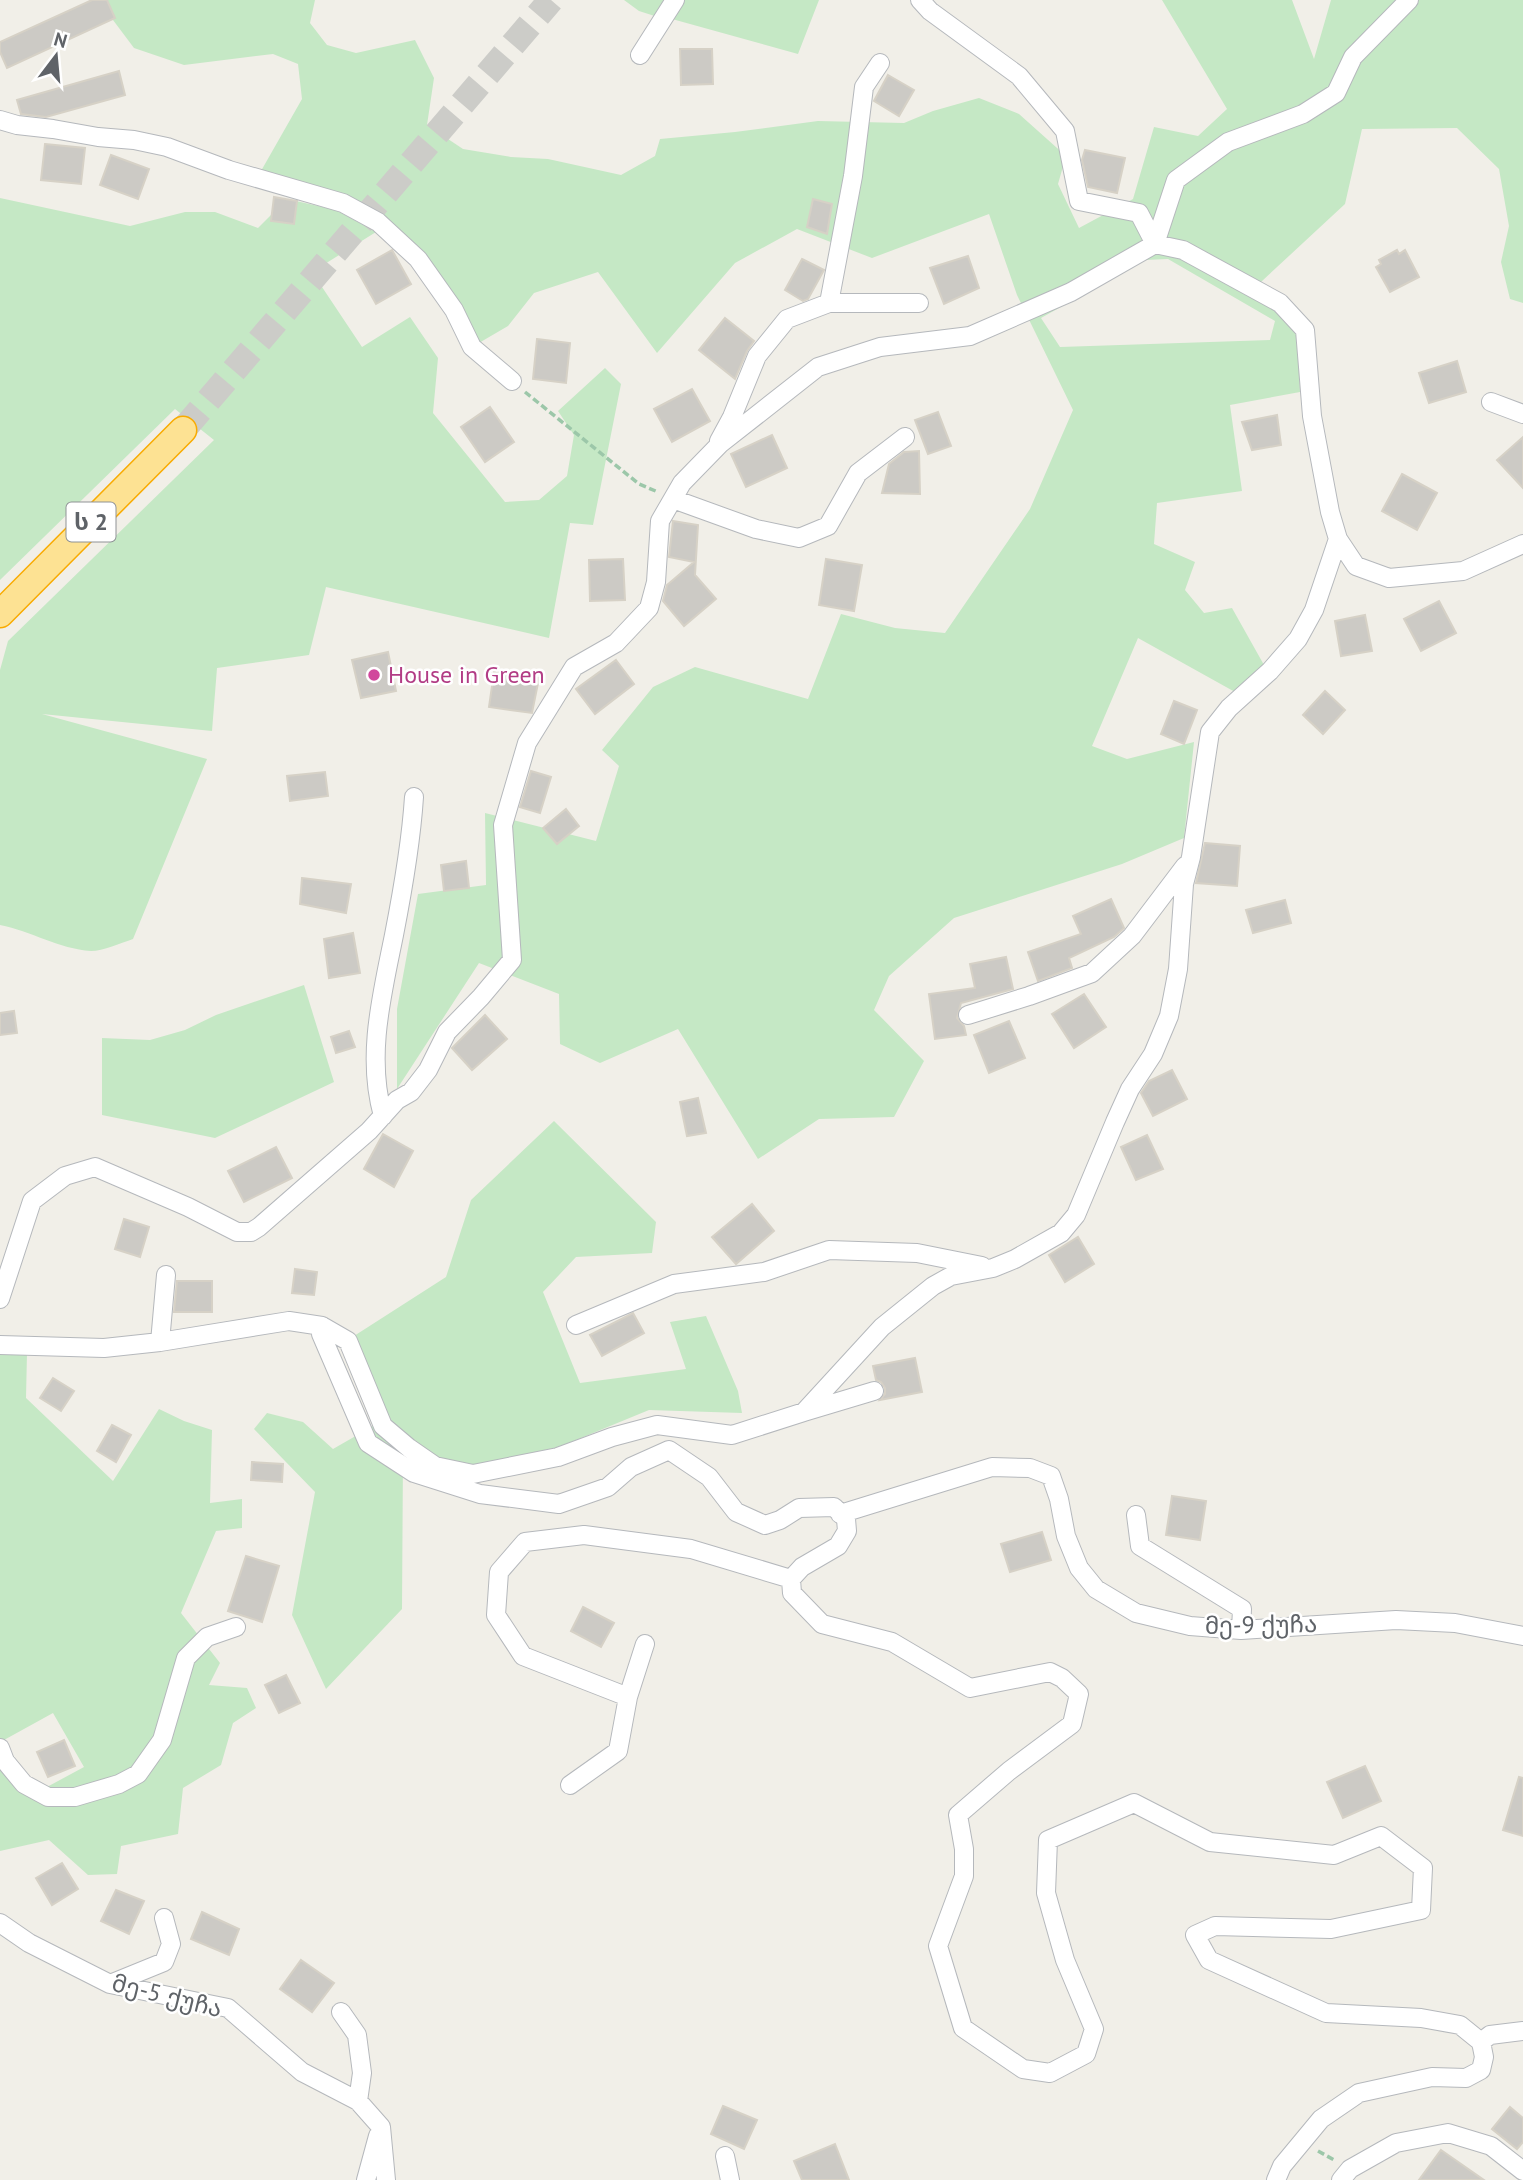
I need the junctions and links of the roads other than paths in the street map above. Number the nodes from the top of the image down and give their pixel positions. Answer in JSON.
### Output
{"nodes":[{"id":1,"x":675,"y":0,"type":"edge"},
{"id":2,"x":920,"y":0,"type":"edge"},
{"id":3,"x":1409,"y":0,"type":"edge"},
{"id":4,"x":640,"y":55,"type":"dead end"},
{"id":5,"x":880,"y":63,"type":"dead end"},
{"id":6,"x":0,"y":120,"type":"edge"},
{"id":7,"x":1155,"y":244,"type":"junction"},
{"id":8,"x":829,"y":303,"type":"junction"},
{"id":9,"x":919,"y":303,"type":"dead end"},
{"id":10,"x":512,"y":381,"type":"road end"},
{"id":11,"x":1491,"y":402,"type":"dead end"},
{"id":12,"x":1523,"y":414,"type":"edge"},
{"id":13,"x":183,"y":430,"type":"tunnel mouth"},
{"id":14,"x":905,"y":437,"type":"dead end"},
{"id":15,"x":714,"y":450,"type":"junction"},
{"id":16,"x":673,"y":499,"type":"junction"},
{"id":17,"x":1338,"y":539,"type":"junction"},
{"id":18,"x":1523,"y":544,"type":"edge"},
{"id":19,"x":0,"y":614,"type":"edge"},
{"id":20,"x":414,"y":797,"type":"dead end"},
{"id":21,"x":1191,"y":857,"type":"junction"},
{"id":22,"x":968,"y":1015,"type":"dead end"},
{"id":23,"x":383,"y":1116,"type":"junction"},
{"id":24,"x":993,"y":1268,"type":"junction"},
{"id":25,"x":4,"y":1270,"type":"edge"},
{"id":26,"x":166,"y":1275,"type":"dead end"},
{"id":27,"x":0,"y":1299,"type":"edge"},
{"id":28,"x":576,"y":1325,"type":"dead end"},
{"id":29,"x":323,"y":1326,"type":"junction"},
{"id":30,"x":160,"y":1342,"type":"junction"},
{"id":31,"x":0,"y":1345,"type":"edge"},
{"id":32,"x":874,"y":1391,"type":"dead end"},
{"id":33,"x":804,"y":1412,"type":"junction"},
{"id":34,"x":840,"y":1514,"type":"junction"},
{"id":35,"x":1136,"y":1515,"type":"dead end"},
{"id":36,"x":792,"y":1579,"type":"junction"},
{"id":37,"x":236,"y":1627,"type":"dead end"},
{"id":38,"x":1241,"y":1630,"type":"junction"},
{"id":39,"x":1523,"y":1636,"type":"edge"},
{"id":40,"x":645,"y":1644,"type":"dead end"},
{"id":41,"x":628,"y":1697,"type":"junction"},
{"id":42,"x":0,"y":1748,"type":"edge"},
{"id":43,"x":570,"y":1785,"type":"dead end"},
{"id":44,"x":164,"y":1917,"type":"dead end"},
{"id":45,"x":0,"y":1923,"type":"edge"},
{"id":46,"x":110,"y":1984,"type":"junction"},
{"id":47,"x":341,"y":2012,"type":"dead end"},
{"id":48,"x":1523,"y":2031,"type":"edge"},
{"id":49,"x":1481,"y":2042,"type":"junction"},
{"id":50,"x":358,"y":2101,"type":"junction"},
{"id":51,"x":381,"y":2127,"type":"junction"},
{"id":52,"x":725,"y":2155,"type":"dead end"},
{"id":53,"x":1523,"y":2171,"type":"edge"},
{"id":54,"x":1346,"y":2174,"type":"edge"},
{"id":55,"x":366,"y":2180,"type":"edge"},
{"id":56,"x":386,"y":2180,"type":"edge"},
{"id":57,"x":730,"y":2180,"type":"edge"},
{"id":58,"x":1276,"y":2180,"type":"edge"}],
"edges":[{"from":1,"to":4,"type":"street"},
{"from":2,"to":7,"type":"street"},
{"from":3,"to":7,"type":"street"},
{"from":5,"to":8,"type":"street"},
{"from":6,"to":10,"type":"street"},
{"from":7,"to":15,"type":"street"},
{"from":7,"to":17,"type":"street"},
{"from":8,"to":9,"type":"street"},
{"from":8,"to":15,"type":"street"},
{"from":11,"to":12,"type":"street"},
{"from":13,"to":19,"type":"highway","number":"ს 2"},
{"from":14,"to":16,"type":"street"},
{"from":15,"to":16,"type":"street"},
{"from":16,"to":23,"type":"street"},
{"from":17,"to":18,"type":"street"},
{"from":17,"to":21,"type":"street"},
{"from":20,"to":23,"type":"street"},
{"from":21,"to":22,"type":"street"},
{"from":21,"to":24,"type":"street"},
{"from":23,"to":25,"type":"street"},
{"from":24,"to":28,"type":"street"},
{"from":24,"to":33,"type":"street"},
{"from":25,"to":27,"type":"street"},
{"from":26,"to":30,"type":"street"},
{"from":29,"to":30,"type":"street"},
{"from":29,"to":33,"type":"street"},
{"from":29,"to":34,"type":"street"},
{"from":30,"to":31,"type":"street"},
{"from":32,"to":33,"type":"street"},
{"from":34,"to":36,"type":"street"},
{"from":34,"to":38,"type":"street","name":"მე-9 ქუჩა"},
{"from":35,"to":38,"type":"street"},
{"from":36,"to":41,"type":"street"},
{"from":36,"to":49,"type":"street"},
{"from":37,"to":42,"type":"street"},
{"from":38,"to":39,"type":"street","name":"მე-9 ქუჩა"},
{"from":40,"to":41,"type":"street"},
{"from":41,"to":43,"type":"street"},
{"from":44,"to":46,"type":"street"},
{"from":45,"to":46,"type":"street","name":"მე-5 ქუჩა"},
{"from":46,"to":50,"type":"street","name":"მე-5 ქუჩა"},
{"from":47,"to":50,"type":"street"},
{"from":48,"to":49,"type":"street"},
{"from":49,"to":58,"type":"street"},
{"from":50,"to":51,"type":"street","name":"მე-5 ქუჩა"},
{"from":51,"to":55,"type":"street"},
{"from":51,"to":56,"type":"street"},
{"from":52,"to":57,"type":"street"},
{"from":53,"to":54,"type":"street"}]}
